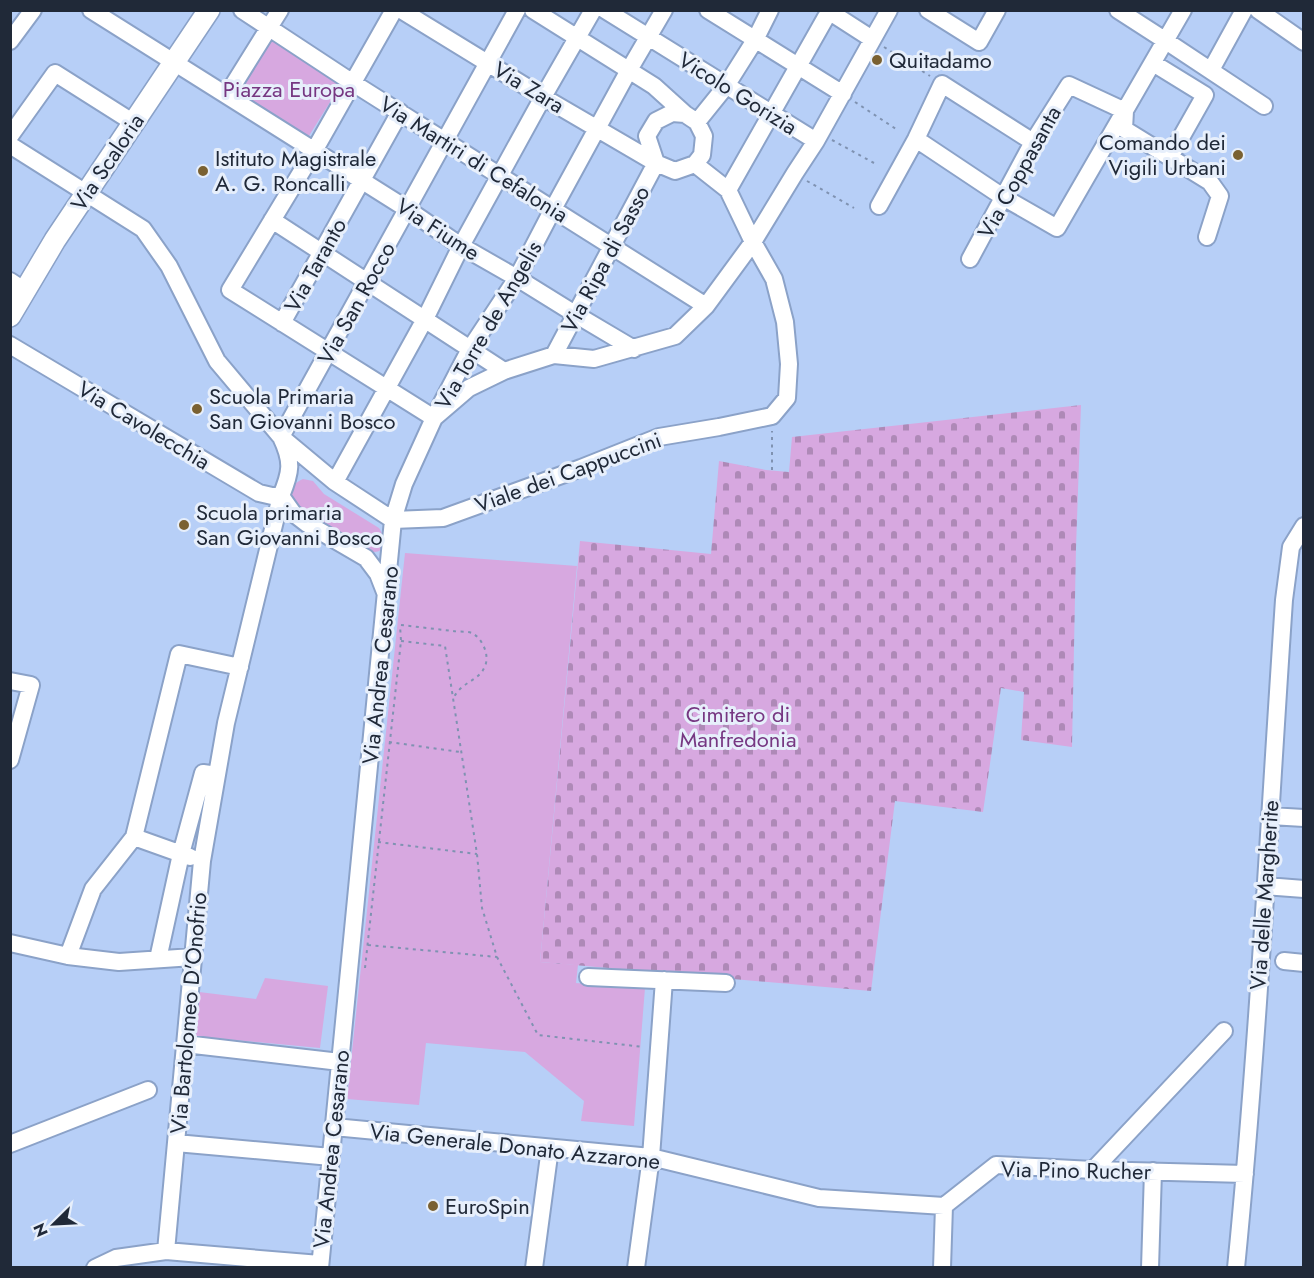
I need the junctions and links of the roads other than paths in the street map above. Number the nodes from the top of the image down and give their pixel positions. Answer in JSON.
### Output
{"nodes":[{"id":1,"x":33,"y":10,"type":"edge"},
{"id":2,"x":209,"y":10,"type":"edge"},
{"id":3,"x":242,"y":10,"type":"edge"},
{"id":4,"x":280,"y":10,"type":"edge"},
{"id":5,"x":394,"y":10,"type":"edge"},
{"id":6,"x":401,"y":10,"type":"edge"},
{"id":7,"x":517,"y":10,"type":"edge"},
{"id":8,"x":533,"y":10,"type":"edge"},
{"id":9,"x":593,"y":10,"type":"edge"},
{"id":10,"x":605,"y":10,"type":"edge"},
{"id":11,"x":664,"y":10,"type":"edge"},
{"id":12,"x":708,"y":10,"type":"edge"},
{"id":13,"x":770,"y":10,"type":"edge"},
{"id":14,"x":889,"y":10,"type":"edge"},
{"id":15,"x":928,"y":10,"type":"edge"},
{"id":16,"x":997,"y":10,"type":"edge"},
{"id":17,"x":1118,"y":10,"type":"edge"},
{"id":18,"x":1184,"y":10,"type":"edge"},
{"id":19,"x":1244,"y":10,"type":"edge"},
{"id":20,"x":1258,"y":10,"type":"edge"},
{"id":21,"x":829,"y":11,"type":"edge"},
{"id":22,"x":100,"y":13,"type":"edge"},
{"id":23,"x":269,"y":28,"type":"junction"},
{"id":24,"x":649,"y":37,"type":"junction"},
{"id":25,"x":578,"y":39,"type":"junction"},
{"id":26,"x":872,"y":39,"type":"junction"},
{"id":27,"x":754,"y":40,"type":"junction"},
{"id":28,"x":1166,"y":40,"type":"junction"},
{"id":29,"x":10,"y":42,"type":"edge"},
{"id":30,"x":1304,"y":42,"type":"edge"},
{"id":31,"x":174,"y":62,"type":"junction"},
{"id":32,"x":488,"y":63,"type":"junction"},
{"id":33,"x":1153,"y":63,"type":"junction"},
{"id":34,"x":798,"y":67,"type":"junction"},
{"id":35,"x":629,"y":70,"type":"junction"},
{"id":36,"x":1211,"y":70,"type":"junction"},
{"id":37,"x":353,"y":83,"type":"junction"},
{"id":38,"x":726,"y":86,"type":"junction"},
{"id":39,"x":843,"y":94,"type":"junction"},
{"id":40,"x":227,"y":95,"type":"junction"},
{"id":41,"x":543,"y":97,"type":"junction"},
{"id":42,"x":1264,"y":106,"type":"dead end"},
{"id":43,"x":1125,"y":111,"type":"junction"},
{"id":44,"x":400,"y":112,"type":"junction"},
{"id":45,"x":772,"y":114,"type":"junction"},
{"id":46,"x":691,"y":118,"type":"junction"},
{"id":47,"x":134,"y":123,"type":"junction"},
{"id":48,"x":597,"y":128,"type":"junction"},
{"id":49,"x":10,"y":136,"type":"edge"},
{"id":50,"x":916,"y":139,"type":"junction"},
{"id":51,"x":445,"y":141,"type":"junction"},
{"id":52,"x":816,"y":141,"type":"junction"},
{"id":53,"x":1033,"y":142,"type":"junction"},
{"id":54,"x":10,"y":145,"type":"edge"},
{"id":55,"x":314,"y":151,"type":"junction"},
{"id":56,"x":1170,"y":157,"type":"junction"},
{"id":57,"x":656,"y":163,"type":"junction"},
{"id":58,"x":695,"y":164,"type":"junction"},
{"id":59,"x":501,"y":175,"type":"junction"},
{"id":60,"x":362,"y":180,"type":"junction"},
{"id":61,"x":728,"y":190,"type":"junction"},
{"id":62,"x":86,"y":192,"type":"junction"},
{"id":63,"x":1003,"y":197,"type":"junction"},
{"id":64,"x":879,"y":206,"type":"dead end"},
{"id":65,"x":407,"y":209,"type":"junction"},
{"id":66,"x":553,"y":209,"type":"junction"},
{"id":67,"x":272,"y":220,"type":"junction"},
{"id":68,"x":1208,"y":237,"type":"dead end"},
{"id":69,"x":753,"y":242,"type":"junction"},
{"id":70,"x":462,"y":246,"type":"junction"},
{"id":71,"x":613,"y":247,"type":"junction"},
{"id":72,"x":322,"y":252,"type":"junction"},
{"id":73,"x":970,"y":259,"type":"dead end"},
{"id":74,"x":517,"y":278,"type":"junction"},
{"id":75,"x":367,"y":282,"type":"junction"},
{"id":76,"x":18,"y":286,"type":"edge"},
{"id":77,"x":706,"y":306,"type":"junction"},
{"id":78,"x":575,"y":314,"type":"junction"},
{"id":79,"x":10,"y":316,"type":"edge"},
{"id":80,"x":425,"y":319,"type":"junction"},
{"id":81,"x":282,"y":323,"type":"junction"},
{"id":82,"x":10,"y":345,"type":"edge"},
{"id":83,"x":470,"y":349,"type":"junction"},
{"id":84,"x":634,"y":349,"type":"junction"},
{"id":85,"x":328,"y":352,"type":"junction"},
{"id":86,"x":555,"y":355,"type":"junction"},
{"id":87,"x":504,"y":371,"type":"junction"},
{"id":88,"x":386,"y":388,"type":"junction"},
{"id":89,"x":434,"y":418,"type":"junction"},
{"id":90,"x":281,"y":437,"type":"junction"},
{"id":91,"x":290,"y":476,"type":"junction"},
{"id":92,"x":335,"y":482,"type":"junction"},
{"id":93,"x":281,"y":496,"type":"junction"},
{"id":94,"x":393,"y":520,"type":"junction"},
{"id":95,"x":306,"y":523,"type":"junction"},
{"id":96,"x":1304,"y":526,"type":"edge"},
{"id":97,"x":269,"y":546,"type":"junction"},
{"id":98,"x":390,"y":555,"type":"junction"},
{"id":99,"x":366,"y":558,"type":"junction"},
{"id":100,"x":386,"y":597,"type":"junction"},
{"id":101,"x":240,"y":667,"type":"junction"},
{"id":102,"x":10,"y":681,"type":"edge"},
{"id":103,"x":10,"y":760,"type":"edge"},
{"id":104,"x":217,"y":775,"type":"junction"},
{"id":105,"x":1270,"y":816,"type":"junction"},
{"id":106,"x":1304,"y":818,"type":"edge"},
{"id":107,"x":134,"y":837,"type":"junction"},
{"id":108,"x":182,"y":854,"type":"junction"},
{"id":109,"x":202,"y":861,"type":"junction"},
{"id":110,"x":1265,"y":886,"type":"junction"},
{"id":111,"x":1304,"y":888,"type":"edge"},
{"id":112,"x":10,"y":943,"type":"edge"},
{"id":113,"x":68,"y":956,"type":"junction"},
{"id":114,"x":193,"y":957,"type":"junction"},
{"id":115,"x":158,"y":959,"type":"junction"},
{"id":116,"x":1284,"y":961,"type":"dead end"},
{"id":117,"x":1304,"y":963,"type":"edge"},
{"id":118,"x":588,"y":977,"type":"dead end"},
{"id":119,"x":664,"y":980,"type":"junction"},
{"id":120,"x":726,"y":983,"type":"dead end"},
{"id":121,"x":1224,"y":1031,"type":"dead end"},
{"id":122,"x":185,"y":1044,"type":"junction"},
{"id":123,"x":340,"y":1062,"type":"junction"},
{"id":124,"x":148,"y":1090,"type":"dead end"},
{"id":125,"x":334,"y":1127,"type":"junction"},
{"id":126,"x":176,"y":1143,"type":"junction"},
{"id":127,"x":10,"y":1144,"type":"edge"},
{"id":128,"x":550,"y":1148,"type":"junction"},
{"id":129,"x":331,"y":1157,"type":"junction"},
{"id":130,"x":651,"y":1157,"type":"junction"},
{"id":131,"x":1093,"y":1170,"type":"junction"},
{"id":132,"x":1153,"y":1171,"type":"junction"},
{"id":133,"x":1245,"y":1174,"type":"junction"},
{"id":134,"x":944,"y":1206,"type":"junction"},
{"id":135,"x":166,"y":1251,"type":"junction"},
{"id":136,"x":320,"y":1266,"type":"edge"},
{"id":137,"x":96,"y":1268,"type":"edge"},
{"id":138,"x":534,"y":1268,"type":"edge"},
{"id":139,"x":636,"y":1268,"type":"edge"},
{"id":140,"x":942,"y":1268,"type":"edge"},
{"id":141,"x":1150,"y":1268,"type":"edge"},
{"id":142,"x":1236,"y":1268,"type":"edge"}],
"edges":[{"from":1,"to":29,"type":"street"},
{"from":2,"to":31,"type":"main road","name":"Via Scaloria"},
{"from":3,"to":23,"type":"street","name":"Via Martiri di Cefalonia"},
{"from":4,"to":23,"type":"street"},
{"from":5,"to":37,"type":"street"},
{"from":6,"to":32,"type":"street","name":"Via Zara"},
{"from":7,"to":32,"type":"street","name":"Via San Rocco"},
{"from":8,"to":25,"type":"street"},
{"from":9,"to":25,"type":"street"},
{"from":10,"to":24,"type":"street","name":"Vicolo Gorizia"},
{"from":11,"to":24,"type":"street","name":"Via Torre de Angelis"},
{"from":12,"to":27,"type":"street"},
{"from":13,"to":27,"type":"street"},
{"from":14,"to":26,"type":"street"},
{"from":15,"to":16,"type":"street"},
{"from":17,"to":28,"type":"street"},
{"from":18,"to":28,"type":"street"},
{"from":19,"to":36,"type":"street"},
{"from":20,"to":30,"type":"street"},
{"from":21,"to":26,"type":"street"},
{"from":21,"to":34,"type":"street"},
{"from":22,"to":31,"type":"street","name":"Via Fiume"},
{"from":23,"to":37,"type":"street","name":"Via Martiri di Cefalonia"},
{"from":23,"to":40,"type":"street"},
{"from":24,"to":35,"type":"street","name":"Via Torre de Angelis"},
{"from":24,"to":38,"type":"street","name":"Vicolo Gorizia"},
{"from":25,"to":35,"type":"street"},
{"from":25,"to":41,"type":"street"},
{"from":26,"to":39,"type":"street"},
{"from":27,"to":34,"type":"street"},
{"from":27,"to":38,"type":"street"},
{"from":28,"to":33,"type":"street"},
{"from":28,"to":36,"type":"street"},
{"from":31,"to":40,"type":"street","name":"Via Fiume"},
{"from":31,"to":47,"type":"main road","name":"Via Scaloria"},
{"from":32,"to":41,"type":"street","name":"Via Zara"},
{"from":32,"to":51,"type":"street","name":"Via San Rocco"},
{"from":33,"to":43,"type":"street"},
{"from":33,"to":56,"type":"street"},
{"from":34,"to":39,"type":"street"},
{"from":34,"to":45,"type":"street"},
{"from":35,"to":46,"type":"street"},
{"from":35,"to":48,"type":"street","name":"Via Torre de Angelis"},
{"from":36,"to":42,"type":"street"},
{"from":37,"to":44,"type":"street","name":"Via Martiri di Cefalonia"},
{"from":37,"to":55,"type":"street"},
{"from":38,"to":45,"type":"street","name":"Vicolo Gorizia"},
{"from":38,"to":46,"type":"street"},
{"from":39,"to":52,"type":"street"},
{"from":40,"to":55,"type":"street","name":"Via Fiume"},
{"from":41,"to":48,"type":"street","name":"Via Zara"},
{"from":41,"to":59,"type":"street"},
{"from":43,"to":53,"type":"street","name":"Via Coppasanta"},
{"from":43,"to":56,"type":"street"},
{"from":43,"to":63,"type":"street"},
{"from":44,"to":51,"type":"street","name":"Via Martiri di Cefalonia"},
{"from":44,"to":60,"type":"street","name":"Via Taranto"},
{"from":45,"to":52,"type":"street","name":"Vicolo Gorizia"},
{"from":45,"to":61,"type":"street"},
{"from":46,"to":57,"type":"street"},
{"from":46,"to":58,"type":"street"},
{"from":47,"to":49,"type":"street"},
{"from":47,"to":62,"type":"main road","name":"Via Scaloria"},
{"from":48,"to":57,"type":"street","name":"Via Zara"},
{"from":48,"to":66,"type":"street","name":"Via Torre de Angelis"},
{"from":50,"to":53,"type":"street"},
{"from":50,"to":63,"type":"street"},
{"from":50,"to":64,"type":"street"},
{"from":51,"to":59,"type":"street","name":"Via Martiri di Cefalonia"},
{"from":51,"to":65,"type":"street","name":"Via San Rocco"},
{"from":52,"to":69,"type":"street"},
{"from":53,"to":63,"type":"street","name":"Via Coppasanta"},
{"from":54,"to":62,"type":"street"},
{"from":55,"to":60,"type":"street","name":"Via Fiume"},
{"from":55,"to":67,"type":"street"},
{"from":56,"to":68,"type":"street"},
{"from":57,"to":58,"type":"street"},
{"from":57,"to":71,"type":"street","name":"Via Ripa di Sasso"},
{"from":58,"to":61,"type":"street"},
{"from":59,"to":66,"type":"street","name":"Via Martiri di Cefalonia"},
{"from":59,"to":70,"type":"street"},
{"from":60,"to":65,"type":"street","name":"Via Fiume"},
{"from":60,"to":72,"type":"street","name":"Via Taranto"},
{"from":61,"to":69,"type":"street"},
{"from":62,"to":76,"type":"main road","name":"Via Scaloria"},
{"from":62,"to":90,"type":"street"},
{"from":63,"to":73,"type":"street","name":"Via Coppasanta"},
{"from":65,"to":70,"type":"street","name":"Via Fiume"},
{"from":65,"to":75,"type":"street","name":"Via San Rocco"},
{"from":66,"to":71,"type":"street","name":"Via Martiri di Cefalonia"},
{"from":66,"to":74,"type":"street","name":"Via Torre de Angelis"},
{"from":67,"to":72,"type":"street"},
{"from":67,"to":81,"type":"street"},
{"from":69,"to":77,"type":"street","name":"Via Andrea Cesarano"},
{"from":69,"to":94,"type":"street","name":"Viale dei Cappuccini"},
{"from":70,"to":74,"type":"street","name":"Via Fiume"},
{"from":70,"to":80,"type":"street"},
{"from":71,"to":77,"type":"street","name":"Via Martiri di Cefalonia"},
{"from":71,"to":78,"type":"street","name":"Via Ripa di Sasso"},
{"from":72,"to":75,"type":"street"},
{"from":72,"to":81,"type":"street","name":"Via Taranto"},
{"from":74,"to":78,"type":"street","name":"Via Fiume"},
{"from":74,"to":83,"type":"street","name":"Via Torre de Angelis"},
{"from":75,"to":80,"type":"street"},
{"from":75,"to":85,"type":"street","name":"Via San Rocco"},
{"from":76,"to":79,"type":"main road","name":"Via Scaloria"},
{"from":77,"to":84,"type":"street","name":"Via Andrea Cesarano"},
{"from":78,"to":84,"type":"street","name":"Via Fiume"},
{"from":78,"to":86,"type":"street","name":"Via Ripa di Sasso"},
{"from":80,"to":83,"type":"street"},
{"from":80,"to":88,"type":"street"},
{"from":81,"to":85,"type":"street"},
{"from":82,"to":93,"type":"street","name":"Via Cavolecchia"},
{"from":83,"to":87,"type":"street"},
{"from":83,"to":89,"type":"street","name":"Via Torre de Angelis"},
{"from":84,"to":86,"type":"street","name":"Via Andrea Cesarano"},
{"from":85,"to":88,"type":"street"},
{"from":85,"to":90,"type":"street","name":"Via San Rocco"},
{"from":86,"to":87,"type":"street","name":"Via Andrea Cesarano"},
{"from":87,"to":89,"type":"street","name":"Via Andrea Cesarano"},
{"from":88,"to":89,"type":"street"},
{"from":88,"to":92,"type":"street"},
{"from":89,"to":94,"type":"street","name":"Via Andrea Cesarano"},
{"from":90,"to":91,"type":"street"},
{"from":90,"to":92,"type":"street"},
{"from":91,"to":92,"type":"street"},
{"from":91,"to":93,"type":"street","name":"Via Bartolomeo D'Onofrio"},
{"from":92,"to":94,"type":"street"},
{"from":93,"to":95,"type":"street"},
{"from":93,"to":97,"type":"street","name":"Via Bartolomeo D'Onofrio"},
{"from":94,"to":98,"type":"street","name":"Via Andrea Cesarano"},
{"from":95,"to":97,"type":"street"},
{"from":95,"to":99,"type":"street"},
{"from":96,"to":105,"type":"street","name":"Via delle Margherite"},
{"from":97,"to":101,"type":"street","name":"Via Bartolomeo D'Onofrio"},
{"from":98,"to":99,"type":"street"},
{"from":98,"to":100,"type":"street","name":"Via Andrea Cesarano"},
{"from":99,"to":100,"type":"street"},
{"from":100,"to":123,"type":"street","name":"Via Andrea Cesarano"},
{"from":101,"to":104,"type":"street","name":"Via Bartolomeo D'Onofrio"},
{"from":101,"to":107,"type":"street"},
{"from":102,"to":103,"type":"street"},
{"from":104,"to":108,"type":"street","name":"Via Bartolomeo D'Onofrio"},
{"from":104,"to":109,"type":"street","name":"Via Bartolomeo D'Onofrio"},
{"from":105,"to":106,"type":"street"},
{"from":105,"to":110,"type":"street","name":"Via delle Margherite"},
{"from":107,"to":108,"type":"street"},
{"from":107,"to":113,"type":"street"},
{"from":108,"to":109,"type":"street"},
{"from":108,"to":115,"type":"street","name":"Via Bartolomeo D'Onofrio"},
{"from":109,"to":114,"type":"street","name":"Via Bartolomeo D'Onofrio"},
{"from":110,"to":111,"type":"street"},
{"from":110,"to":133,"type":"street","name":"Via delle Margherite"},
{"from":112,"to":113,"type":"street"},
{"from":113,"to":115,"type":"street"},
{"from":114,"to":115,"type":"street"},
{"from":114,"to":122,"type":"street","name":"Via Bartolomeo D'Onofrio"},
{"from":116,"to":117,"type":"street"},
{"from":118,"to":119,"type":"street"},
{"from":119,"to":120,"type":"street"},
{"from":119,"to":130,"type":"street"},
{"from":121,"to":131,"type":"street"},
{"from":122,"to":123,"type":"street"},
{"from":122,"to":126,"type":"street","name":"Via Bartolomeo D'Onofrio"},
{"from":123,"to":125,"type":"street","name":"Via Andrea Cesarano"},
{"from":124,"to":127,"type":"street"},
{"from":125,"to":128,"type":"street","name":"Via Generale Donato Azzarone"},
{"from":125,"to":129,"type":"street","name":"Via Andrea Cesarano"},
{"from":126,"to":129,"type":"street"},
{"from":126,"to":135,"type":"street","name":"Via Bartolomeo D'Onofrio"},
{"from":128,"to":130,"type":"street","name":"Via Generale Donato Azzarone"},
{"from":128,"to":138,"type":"street"},
{"from":129,"to":136,"type":"street","name":"Via Andrea Cesarano"},
{"from":130,"to":134,"type":"street","name":"Via Generale Donato Azzarone"},
{"from":130,"to":139,"type":"street"},
{"from":131,"to":132,"type":"street","name":"Via Pino Rucher"},
{"from":131,"to":134,"type":"street","name":"Via Pino Rucher"},
{"from":132,"to":133,"type":"street","name":"Via Pino Rucher"},
{"from":132,"to":141,"type":"street"},
{"from":133,"to":142,"type":"street","name":"Via delle Margherite"},
{"from":134,"to":140,"type":"street"},
{"from":135,"to":136,"type":"street"},
{"from":135,"to":137,"type":"street"}]}
